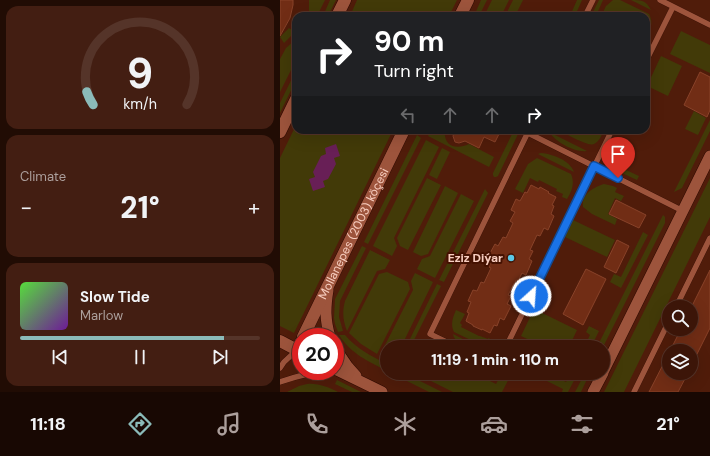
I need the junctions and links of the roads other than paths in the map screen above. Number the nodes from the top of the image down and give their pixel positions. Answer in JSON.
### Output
{"nodes":[{"id":1,"x":345,"y":0,"type":"edge"},
{"id":2,"x":468,"y":0,"type":"edge"},
{"id":3,"x":593,"y":0,"type":"edge"},
{"id":4,"x":660,"y":0,"type":"edge"},
{"id":5,"x":673,"y":7,"type":"junction"},
{"id":6,"x":339,"y":12,"type":"edge"},
{"id":7,"x":462,"y":12,"type":"edge"},
{"id":8,"x":587,"y":12,"type":"edge"},
{"id":9,"x":710,"y":25,"type":"edge"},
{"id":10,"x":650,"y":54,"type":"edge"},
{"id":11,"x":292,"y":107,"type":"edge"},
{"id":12,"x":280,"y":132,"type":"edge"},
{"id":13,"x":402,"y":134,"type":"edge"},
{"id":14,"x":528,"y":134,"type":"edge"},
{"id":15,"x":533,"y":134,"type":"edge"},
{"id":16,"x":610,"y":134,"type":"edge"},
{"id":17,"x":710,"y":156,"type":"edge"},
{"id":18,"x":594,"y":166,"type":"junction"},
{"id":19,"x":683,"y":211,"type":"junction"},
{"id":20,"x":710,"y":238,"type":"edge"},
{"id":21,"x":328,"y":286,"type":"junction"},
{"id":22,"x":679,"y":300,"type":"edge"},
{"id":23,"x":307,"y":328,"type":"edge"},
{"id":24,"x":328,"y":328,"type":"edge"},
{"id":25,"x":662,"y":335,"type":"edge"},
{"id":26,"x":442,"y":340,"type":"edge"},
{"id":27,"x":509,"y":340,"type":"edge"},
{"id":28,"x":280,"y":341,"type":"edge"},
{"id":29,"x":292,"y":345,"type":"edge"},
{"id":30,"x":292,"y":355,"type":"edge"},
{"id":31,"x":610,"y":359,"type":"edge"},
{"id":32,"x":344,"y":361,"type":"edge"},
{"id":33,"x":280,"y":368,"type":"edge"},
{"id":34,"x":344,"y":374,"type":"edge"},
{"id":35,"x":292,"y":378,"type":"edge"},
{"id":36,"x":599,"y":380,"type":"edge"},
{"id":37,"x":361,"y":381,"type":"junction"},
{"id":38,"x":280,"y":382,"type":"edge"},
{"id":39,"x":382,"y":392,"type":"edge"},
{"id":40,"x":593,"y":392,"type":"edge"},
{"id":41,"x":634,"y":392,"type":"edge"}],
"edges":[{"from":1,"to":6,"type":"street"},
{"from":2,"to":7,"type":"street"},
{"from":3,"to":8,"type":"lane"},
{"from":4,"to":5,"type":"lane"},
{"from":5,"to":9,"type":"lane"},
{"from":5,"to":10,"type":"lane"},
{"from":11,"to":12,"type":"street"},
{"from":13,"to":21,"type":"street","name":"Mollanepes (2003) köçesi"},
{"from":14,"to":26,"type":"lane"},
{"from":15,"to":18,"type":"lane"},
{"from":16,"to":18,"type":"lane"},
{"from":17,"to":19,"type":"street"},
{"from":18,"to":19,"type":"lane"},
{"from":18,"to":27,"type":"lane"},
{"from":19,"to":31,"type":"street"},
{"from":20,"to":22,"type":"lane"},
{"from":21,"to":23,"type":"street","name":"Mollanepes (2003) köçesi"},
{"from":21,"to":24,"type":"street"},
{"from":25,"to":41,"type":"lane"},
{"from":28,"to":29,"type":"street"},
{"from":30,"to":33,"type":"lane"},
{"from":32,"to":37,"type":"street"},
{"from":34,"to":37,"type":"street"},
{"from":35,"to":38,"type":"lane"},
{"from":36,"to":40,"type":"street"},
{"from":37,"to":39,"type":"street"}]}
